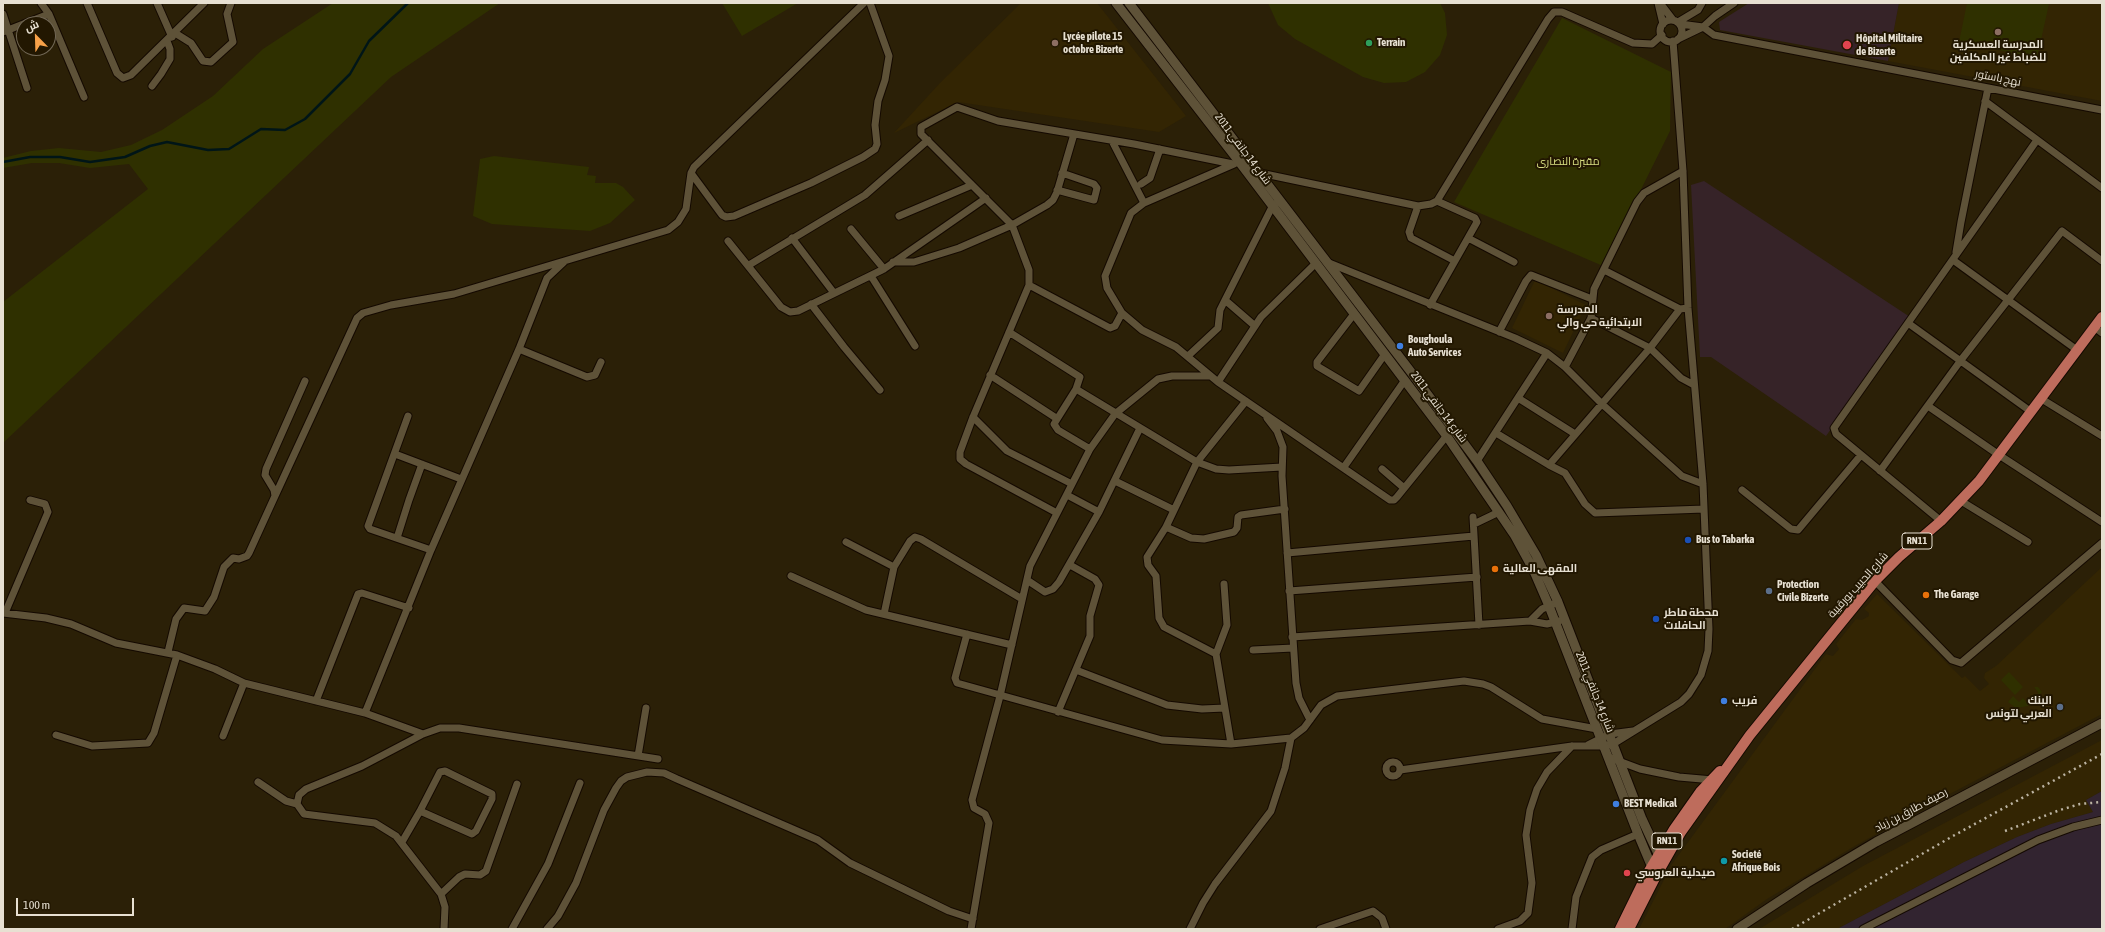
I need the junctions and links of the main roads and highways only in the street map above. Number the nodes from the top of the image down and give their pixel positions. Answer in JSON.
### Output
{"nodes":[{"id":1,"x":1116,"y":3,"type":"edge"},
{"id":2,"x":1129,"y":3,"type":"edge"},
{"id":3,"x":2102,"y":317,"type":"edge"},
{"id":4,"x":2098,"y":330,"type":"edge"},
{"id":5,"x":1450,"y":432,"type":"junction"},
{"id":6,"x":2102,"y":723,"type":"edge"},
{"id":7,"x":1661,"y":859,"type":"junction"},
{"id":8,"x":1654,"y":871,"type":"junction"},
{"id":9,"x":1620,"y":929,"type":"edge"},
{"id":10,"x":1629,"y":929,"type":"edge"},
{"id":11,"x":1737,"y":929,"type":"edge"}],
"edges":[{"from":1,"to":5,"type":"main road","name":"شارع 14 جانفي 2011"},
{"from":2,"to":5,"type":"main road","name":"شارع 14 جانفي 2011"},
{"from":3,"to":4,"type":"main road","name":"شارع الحبيب بورقيبة","number":"RN11"},
{"from":4,"to":7,"type":"main road","name":"شارع الحبيب بورقيبة","number":"RN11"},
{"from":5,"to":7,"type":"main road","name":"شارع 14 جانفي 2011"},
{"from":5,"to":8,"type":"main road","name":"شارع 14 جانفي 2011"},
{"from":6,"to":11,"type":"main road","name":"رصيف طارق بن زياد"},
{"from":7,"to":8,"type":"main road","name":"شارع الحبيب بورقيبة","number":"RN11"},
{"from":8,"to":9,"type":"main road","name":"شارع الحبيب بورقيبة","number":"RN11"},
{"from":8,"to":10,"type":"main road","name":"شارع الحبيب بورقيبة","number":"RN11"}]}
